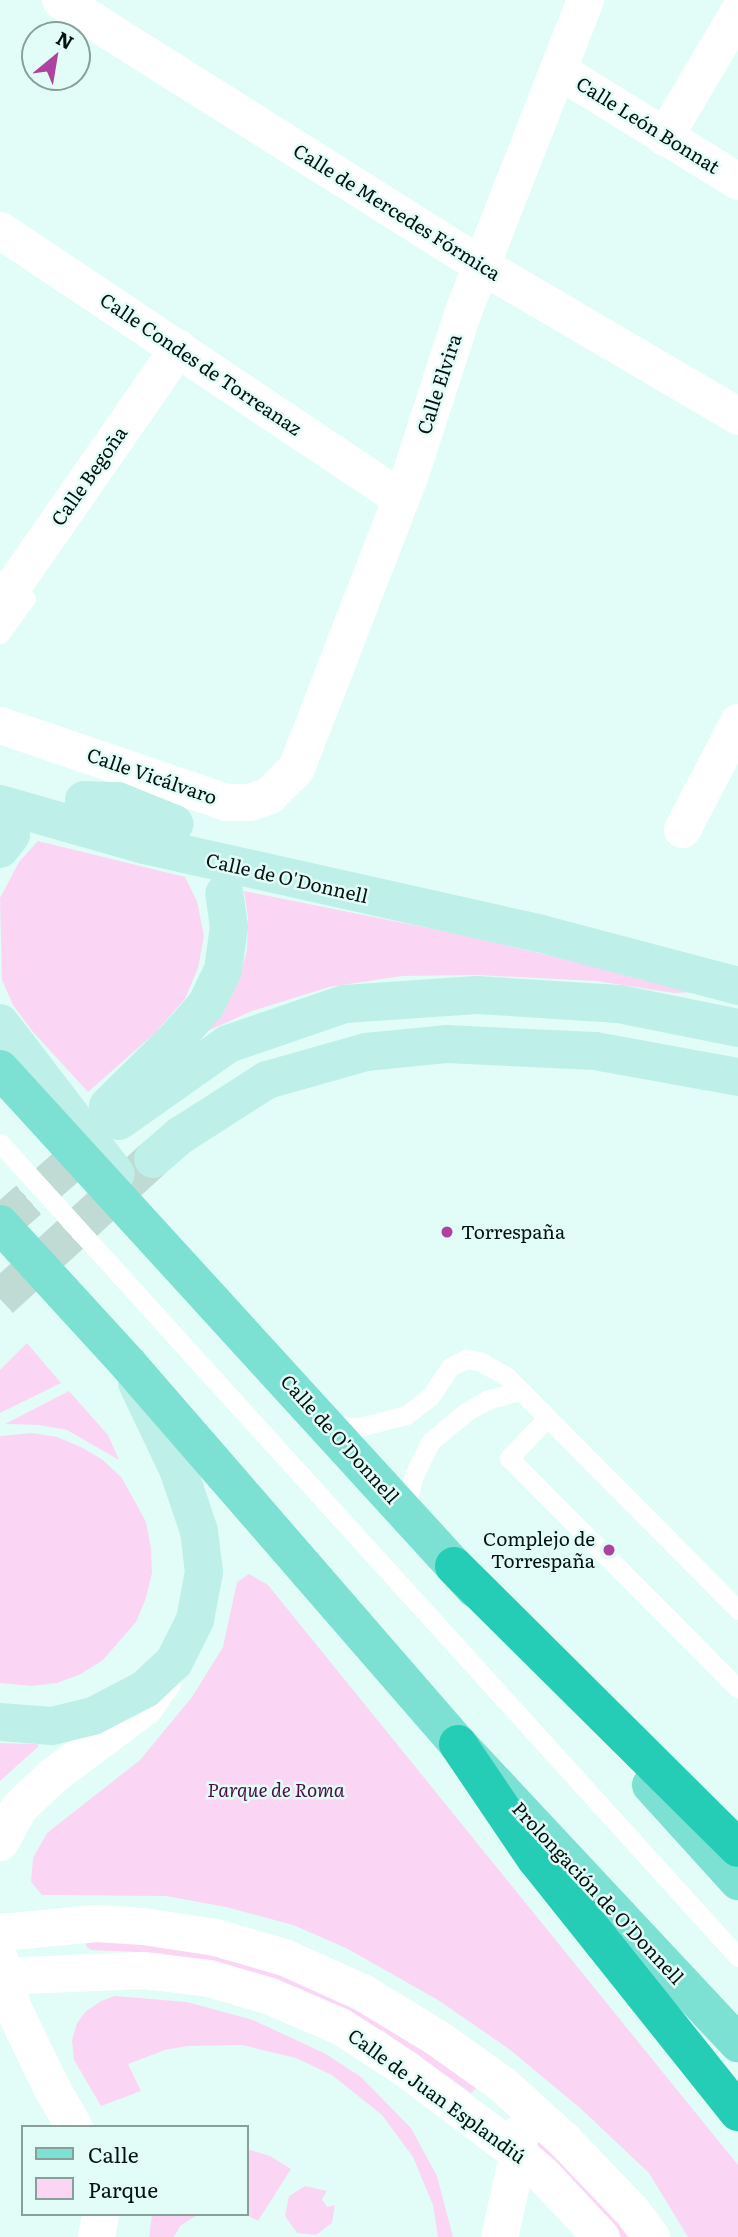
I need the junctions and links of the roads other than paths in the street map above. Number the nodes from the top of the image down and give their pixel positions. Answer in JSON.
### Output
{"nodes":[{"id":1,"x":60,"y":0,"type":"edge"},
{"id":2,"x":585,"y":0,"type":"edge"},
{"id":3,"x":738,"y":12,"type":"edge"},
{"id":4,"x":558,"y":69,"type":"junction"},
{"id":5,"x":664,"y":137,"type":"junction"},
{"id":6,"x":738,"y":181,"type":"edge"},
{"id":7,"x":5,"y":244,"type":"edge"},
{"id":8,"x":481,"y":265,"type":"junction"},
{"id":9,"x":178,"y":348,"type":"junction"},
{"id":10,"x":738,"y":416,"type":"edge"},
{"id":11,"x":401,"y":498,"type":"junction"},
{"id":12,"x":13,"y":601,"type":"edge"},
{"id":13,"x":0,"y":634,"type":"edge"},
{"id":14,"x":0,"y":707,"type":"edge"},
{"id":15,"x":738,"y":722,"type":"edge"},
{"id":16,"x":0,"y":725,"type":"edge"},
{"id":17,"x":132,"y":752,"type":"dead end"},
{"id":18,"x":296,"y":768,"type":"joint"},
{"id":19,"x":726,"y":776,"type":"edge"},
{"id":20,"x":84,"y":800,"type":"dead end"},
{"id":21,"x":3,"y":823,"type":"edge"},
{"id":22,"x":176,"y":824,"type":"dead end"},
{"id":23,"x":682,"y":829,"type":"dead end"},
{"id":24,"x":224,"y":893,"type":"dead end"},
{"id":25,"x":738,"y":986,"type":"edge"},
{"id":26,"x":0,"y":1023,"type":"edge"},
{"id":27,"x":738,"y":1028,"type":"edge"},
{"id":28,"x":0,"y":1069,"type":"edge"},
{"id":29,"x":738,"y":1077,"type":"edge"},
{"id":30,"x":35,"y":1088,"type":"junction"},
{"id":31,"x":0,"y":1143,"type":"edge"},
{"id":32,"x":153,"y":1159,"type":"tunnel mouth"},
{"id":33,"x":0,"y":1224,"type":"edge"},
{"id":34,"x":129,"y":1365,"type":"junction"},
{"id":35,"x":518,"y":1391,"type":"junction"},
{"id":36,"x":546,"y":1419,"type":"junction"},
{"id":37,"x":327,"y":1424,"type":"junction"},
{"id":38,"x":409,"y":1517,"type":"junction"},
{"id":39,"x":454,"y":1566,"type":"junction"},
{"id":40,"x":738,"y":1611,"type":"edge"},
{"id":41,"x":174,"y":1662,"type":"junction"},
{"id":42,"x":738,"y":1689,"type":"edge"},
{"id":43,"x":0,"y":1722,"type":"edge"},
{"id":44,"x":458,"y":1744,"type":"junction"},
{"id":45,"x":0,"y":1842,"type":"edge"},
{"id":46,"x":738,"y":1848,"type":"edge"},
{"id":47,"x":738,"y":1881,"type":"edge"},
{"id":48,"x":0,"y":1932,"type":"edge"},
{"id":49,"x":738,"y":1956,"type":"edge"},
{"id":50,"x":1,"y":1971,"type":"edge"},
{"id":51,"x":738,"y":2043,"type":"edge"},
{"id":52,"x":502,"y":2084,"type":"junction"},
{"id":53,"x":738,"y":2112,"type":"edge"},
{"id":54,"x":73,"y":2125,"type":"edge"},
{"id":55,"x":518,"y":2153,"type":"junction"},
{"id":56,"x":100,"y":2216,"type":"edge"},
{"id":57,"x":96,"y":2237,"type":"edge"},
{"id":58,"x":499,"y":2237,"type":"edge"},
{"id":59,"x":601,"y":2237,"type":"edge"},
{"id":60,"x":651,"y":2237,"type":"edge"}],
"edges":[{"from":1,"to":8,"type":"street","name":"Calle de Mercedes Fórmica"},
{"from":2,"to":4,"type":"street","name":"Calle Elvira"},
{"from":3,"to":5,"type":"street"},
{"from":4,"to":5,"type":"street","name":"Calle León Bonnat"},
{"from":4,"to":8,"type":"street","name":"Calle Elvira"},
{"from":5,"to":6,"type":"street","name":"Calle León Bonnat"},
{"from":7,"to":9,"type":"street","name":"Calle Condes de Torreanaz"},
{"from":8,"to":10,"type":"street","name":"Calle de Mercedes Fórmica"},
{"from":8,"to":11,"type":"street","name":"Calle Elvira"},
{"from":9,"to":11,"type":"street","name":"Calle Condes de Torreanaz"},
{"from":9,"to":12,"type":"street","name":"Calle Begoña"},
{"from":11,"to":18,"type":"street","name":"Calle Elvira"},
{"from":12,"to":13,"type":"lane"},
{"from":14,"to":17,"type":"lane"},
{"from":15,"to":19,"type":"street"},
{"from":16,"to":18,"type":"street","name":"Calle Vicálvaro"},
{"from":19,"to":23,"type":"street"},
{"from":20,"to":22,"type":"street"},
{"from":21,"to":25,"type":"street","name":"Calle de O'Donnell"},
{"from":24,"to":27,"type":"street"},
{"from":26,"to":30,"type":"street"},
{"from":28,"to":30,"type":"main road","name":"Calle de O'Donnell"},
{"from":29,"to":32,"type":"street"},
{"from":30,"to":37,"type":"main road","name":"Calle de O'Donnell"},
{"from":31,"to":49,"type":"lane"},
{"from":33,"to":34,"type":"main road"},
{"from":34,"to":41,"type":"street"},
{"from":34,"to":44,"type":"main road"},
{"from":35,"to":36,"type":"lane"},
{"from":35,"to":37,"type":"lane"},
{"from":35,"to":38,"type":"lane"},
{"from":36,"to":40,"type":"lane"},
{"from":36,"to":42,"type":"lane"},
{"from":37,"to":38,"type":"main road","name":"Calle de O'Donnell"},
{"from":38,"to":39,"type":"main road","name":"Calle de O'Donnell"},
{"from":39,"to":46,"type":"highway"},
{"from":39,"to":47,"type":"main road","name":"Calle de O'Donnell"},
{"from":41,"to":43,"type":"street"},
{"from":41,"to":45,"type":"street"},
{"from":44,"to":51,"type":"main road","name":"Prolongación de O'Donnell"},
{"from":44,"to":53,"type":"highway"},
{"from":48,"to":52,"type":"street"},
{"from":50,"to":54,"type":"street"},
{"from":50,"to":55,"type":"street","name":"Calle de Juan Esplandiú"},
{"from":52,"to":55,"type":"street"},
{"from":52,"to":60,"type":"street"},
{"from":55,"to":58,"type":"street"},
{"from":55,"to":59,"type":"street","name":"Calle de Juan Esplandiú"},
{"from":56,"to":57,"type":"street"}]}
